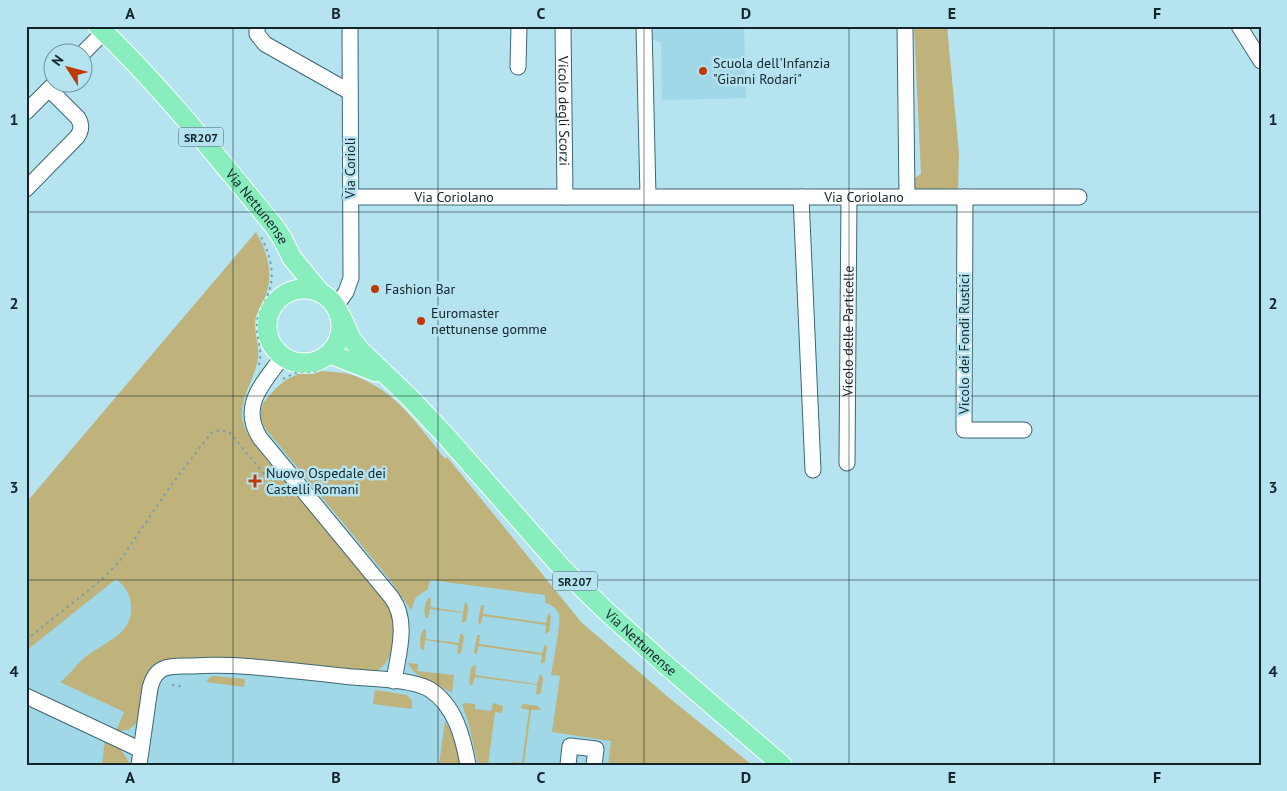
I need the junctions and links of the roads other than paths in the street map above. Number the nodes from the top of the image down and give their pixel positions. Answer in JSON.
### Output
{"nodes":[{"id":1,"x":257,"y":26,"type":"edge"},
{"id":2,"x":350,"y":26,"type":"edge"},
{"id":3,"x":519,"y":26,"type":"edge"},
{"id":4,"x":563,"y":26,"type":"edge"},
{"id":5,"x":644,"y":26,"type":"edge"},
{"id":6,"x":905,"y":26,"type":"edge"},
{"id":7,"x":1239,"y":26,"type":"edge"},
{"id":8,"x":101,"y":29,"type":"edge"},
{"id":9,"x":91,"y":42,"type":"edge"},
{"id":10,"x":1261,"y":61,"type":"edge"},
{"id":11,"x":518,"y":67,"type":"dead end"},
{"id":12,"x":46,"y":92,"type":"edge"},
{"id":13,"x":57,"y":92,"type":"edge"},
{"id":14,"x":350,"y":92,"type":"junction"},
{"id":15,"x":26,"y":112,"type":"edge"},
{"id":16,"x":26,"y":189,"type":"edge"},
{"id":17,"x":648,"y":196,"type":"junction"},
{"id":18,"x":350,"y":197,"type":"junction"},
{"id":19,"x":565,"y":197,"type":"junction"},
{"id":20,"x":801,"y":197,"type":"junction"},
{"id":21,"x":848,"y":197,"type":"junction"},
{"id":22,"x":907,"y":197,"type":"junction"},
{"id":23,"x":965,"y":197,"type":"junction"},
{"id":24,"x":1079,"y":197,"type":"dead end"},
{"id":25,"x":292,"y":258,"type":"junction"},
{"id":26,"x":289,"y":292,"type":"junction"},
{"id":27,"x":320,"y":292,"type":"junction"},
{"id":28,"x":338,"y":311,"type":"junction"},
{"id":29,"x":282,"y":357,"type":"junction"},
{"id":30,"x":330,"y":362,"type":"junction"},
{"id":31,"x":388,"y":377,"type":"junction"},
{"id":32,"x":1024,"y":430,"type":"dead end"},
{"id":33,"x":848,"y":463,"type":"dead end"},
{"id":34,"x":813,"y":470,"type":"dead end"},
{"id":35,"x":394,"y":681,"type":"junction"},
{"id":36,"x":26,"y":696,"type":"edge"},
{"id":37,"x":140,"y":757,"type":"edge"},
{"id":38,"x":468,"y":765,"type":"edge"},
{"id":39,"x":568,"y":765,"type":"edge"},
{"id":40,"x":594,"y":765,"type":"edge"},
{"id":41,"x":782,"y":765,"type":"edge"}],
"edges":[{"from":1,"to":14,"type":"street"},
{"from":2,"to":14,"type":"street","name":"Via Corioli"},
{"from":3,"to":11,"type":"street"},
{"from":4,"to":19,"type":"street","name":"Vicolo degli Scorzi"},
{"from":5,"to":17,"type":"street"},
{"from":6,"to":22,"type":"street"},
{"from":7,"to":10,"type":"street"},
{"from":8,"to":9,"type":"street"},
{"from":8,"to":25,"type":"main road","name":"Via Nettunense","number":"SR207"},
{"from":12,"to":15,"type":"street"},
{"from":13,"to":16,"type":"street"},
{"from":14,"to":18,"type":"street","name":"Via Corioli"},
{"from":17,"to":19,"type":"street","name":"Via Coriolano"},
{"from":17,"to":20,"type":"street","name":"Via Coriolano"},
{"from":18,"to":19,"type":"street","name":"Via Coriolano"},
{"from":18,"to":28,"type":"street","name":"Via Corioli"},
{"from":20,"to":21,"type":"street","name":"Via Coriolano"},
{"from":20,"to":34,"type":"street"},
{"from":21,"to":22,"type":"street","name":"Via Coriolano"},
{"from":21,"to":33,"type":"street","name":"Vicolo delle Particelle"},
{"from":22,"to":23,"type":"street","name":"Via Coriolano"},
{"from":23,"to":24,"type":"street","name":"Via Coriolano"},
{"from":23,"to":32,"type":"street","name":"Vicolo dei Fondi Rustici"},
{"from":25,"to":26,"type":"main road","name":"Via Nettunense"},
{"from":25,"to":27,"type":"main road","name":"Via Nettunense","number":"SR207"},
{"from":26,"to":27,"type":"main road"},
{"from":26,"to":29,"type":"main road"},
{"from":27,"to":28,"type":"main road","number":"SR207"},
{"from":28,"to":30,"type":"main road"},
{"from":28,"to":31,"type":"main road","name":"Via Nettunense","number":"SR207"},
{"from":29,"to":30,"type":"main road"},
{"from":29,"to":35,"type":"street"},
{"from":30,"to":31,"type":"main road","name":"Via Nettunense","number":"SR207"},
{"from":31,"to":41,"type":"main road","name":"Via Nettunense","number":"SR207"},
{"from":35,"to":37,"type":"street"},
{"from":35,"to":38,"type":"street"},
{"from":36,"to":37,"type":"street"},
{"from":39,"to":40,"type":"street"}]}
